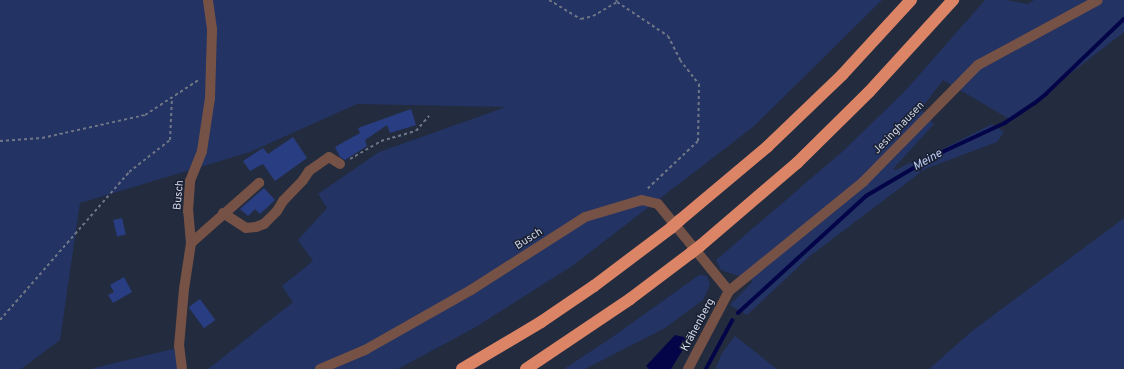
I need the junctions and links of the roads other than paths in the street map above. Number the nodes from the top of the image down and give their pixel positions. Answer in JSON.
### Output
{"nodes":[{"id":1,"x":208,"y":0,"type":"edge"},
{"id":2,"x":911,"y":0,"type":"edge"},
{"id":3,"x":953,"y":0,"type":"edge"},
{"id":4,"x":1098,"y":0,"type":"edge"},
{"id":5,"x":340,"y":164,"type":"road end"},
{"id":6,"x":259,"y":183,"type":"dead end"},
{"id":7,"x":223,"y":213,"type":"junction"},
{"id":8,"x":191,"y":243,"type":"junction"},
{"id":9,"x":729,"y":291,"type":"junction"},
{"id":10,"x":182,"y":369,"type":"edge"},
{"id":11,"x":320,"y":369,"type":"edge"},
{"id":12,"x":462,"y":369,"type":"edge"},
{"id":13,"x":526,"y":369,"type":"edge"},
{"id":14,"x":688,"y":369,"type":"edge"}],
"edges":[{"from":1,"to":8,"type":"street","name":"Busch"},
{"from":2,"to":12,"type":"highway"},
{"from":3,"to":13,"type":"highway"},
{"from":4,"to":9,"type":"street","name":"Jesinghausen"},
{"from":5,"to":7,"type":"street"},
{"from":6,"to":7,"type":"street"},
{"from":7,"to":8,"type":"street"},
{"from":8,"to":10,"type":"street","name":"Busch"},
{"from":9,"to":11,"type":"street","name":"Busch"},
{"from":9,"to":14,"type":"street","name":"Krähenberg"}]}
